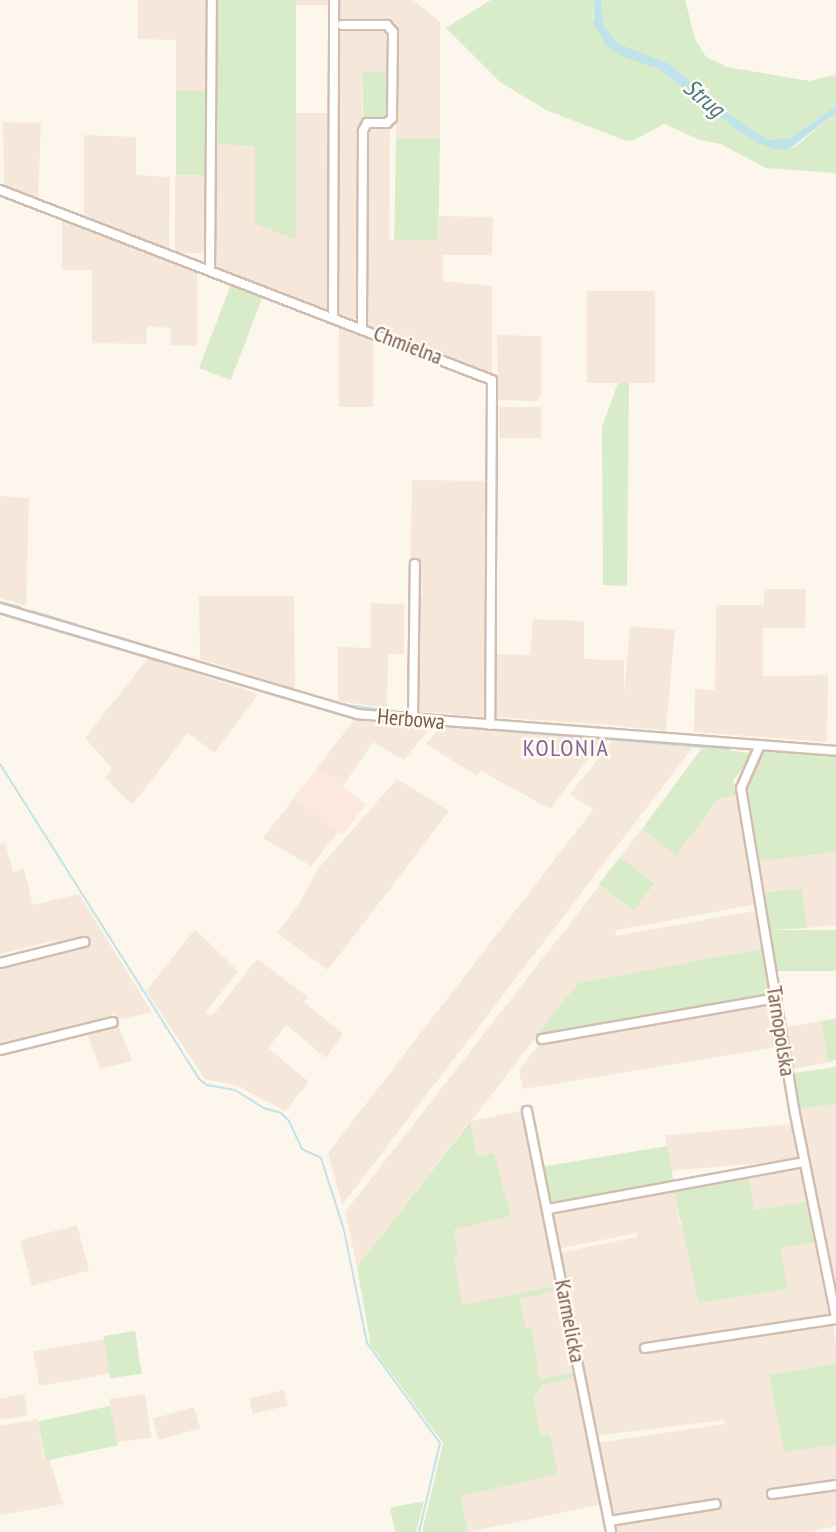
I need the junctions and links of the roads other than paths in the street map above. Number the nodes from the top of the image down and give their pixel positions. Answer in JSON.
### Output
{"nodes":[{"id":1,"x":212,"y":0,"type":"edge"},
{"id":2,"x":334,"y":0,"type":"edge"},
{"id":3,"x":342,"y":25,"type":"dead end"},
{"id":4,"x":0,"y":190,"type":"edge"},
{"id":5,"x":210,"y":269,"type":"junction"},
{"id":6,"x":333,"y":316,"type":"junction"},
{"id":7,"x":362,"y":327,"type":"junction"},
{"id":8,"x":415,"y":564,"type":"dead end"},
{"id":9,"x":0,"y":608,"type":"edge"},
{"id":10,"x":413,"y":719,"type":"junction"},
{"id":11,"x":490,"y":725,"type":"junction"},
{"id":12,"x":760,"y":746,"type":"junction"},
{"id":13,"x":836,"y":751,"type":"edge"},
{"id":14,"x":84,"y":942,"type":"dead end"},
{"id":15,"x":0,"y":963,"type":"edge"},
{"id":16,"x":776,"y":998,"type":"junction"},
{"id":17,"x":112,"y":1022,"type":"dead end"},
{"id":18,"x":542,"y":1039,"type":"dead end"},
{"id":19,"x":0,"y":1050,"type":"edge"},
{"id":20,"x":527,"y":1111,"type":"dead end"},
{"id":21,"x":804,"y":1162,"type":"junction"},
{"id":22,"x":548,"y":1209,"type":"junction"},
{"id":23,"x":836,"y":1318,"type":"edge"},
{"id":24,"x":645,"y":1348,"type":"dead end"},
{"id":25,"x":836,"y":1485,"type":"edge"},
{"id":26,"x":772,"y":1494,"type":"dead end"},
{"id":27,"x":716,"y":1504,"type":"dead end"},
{"id":28,"x":609,"y":1521,"type":"junction"},
{"id":29,"x":611,"y":1532,"type":"edge"}],
"edges":[{"from":1,"to":5,"type":"street"},
{"from":2,"to":6,"type":"street"},
{"from":3,"to":7,"type":"street"},
{"from":4,"to":5,"type":"street","name":"Chmielna"},
{"from":5,"to":6,"type":"street","name":"Chmielna"},
{"from":6,"to":7,"type":"street","name":"Chmielna"},
{"from":7,"to":11,"type":"street","name":"Chmielna"},
{"from":8,"to":10,"type":"street"},
{"from":9,"to":10,"type":"street","name":"Herbowa"},
{"from":10,"to":11,"type":"street","name":"Herbowa"},
{"from":11,"to":12,"type":"street","name":"Herbowa"},
{"from":12,"to":13,"type":"street","name":"Herbowa"},
{"from":12,"to":16,"type":"street","name":"Tarnopolska"},
{"from":14,"to":15,"type":"street"},
{"from":16,"to":18,"type":"street"},
{"from":16,"to":21,"type":"street","name":"Tarnopolska"},
{"from":17,"to":19,"type":"street"},
{"from":20,"to":22,"type":"street","name":"Karmelicka"},
{"from":21,"to":22,"type":"street"},
{"from":21,"to":23,"type":"street","name":"Tarnopolska"},
{"from":22,"to":28,"type":"street","name":"Karmelicka"},
{"from":23,"to":24,"type":"street"},
{"from":25,"to":26,"type":"street"},
{"from":27,"to":28,"type":"street"},
{"from":28,"to":29,"type":"street","name":"Karmelicka"}]}
